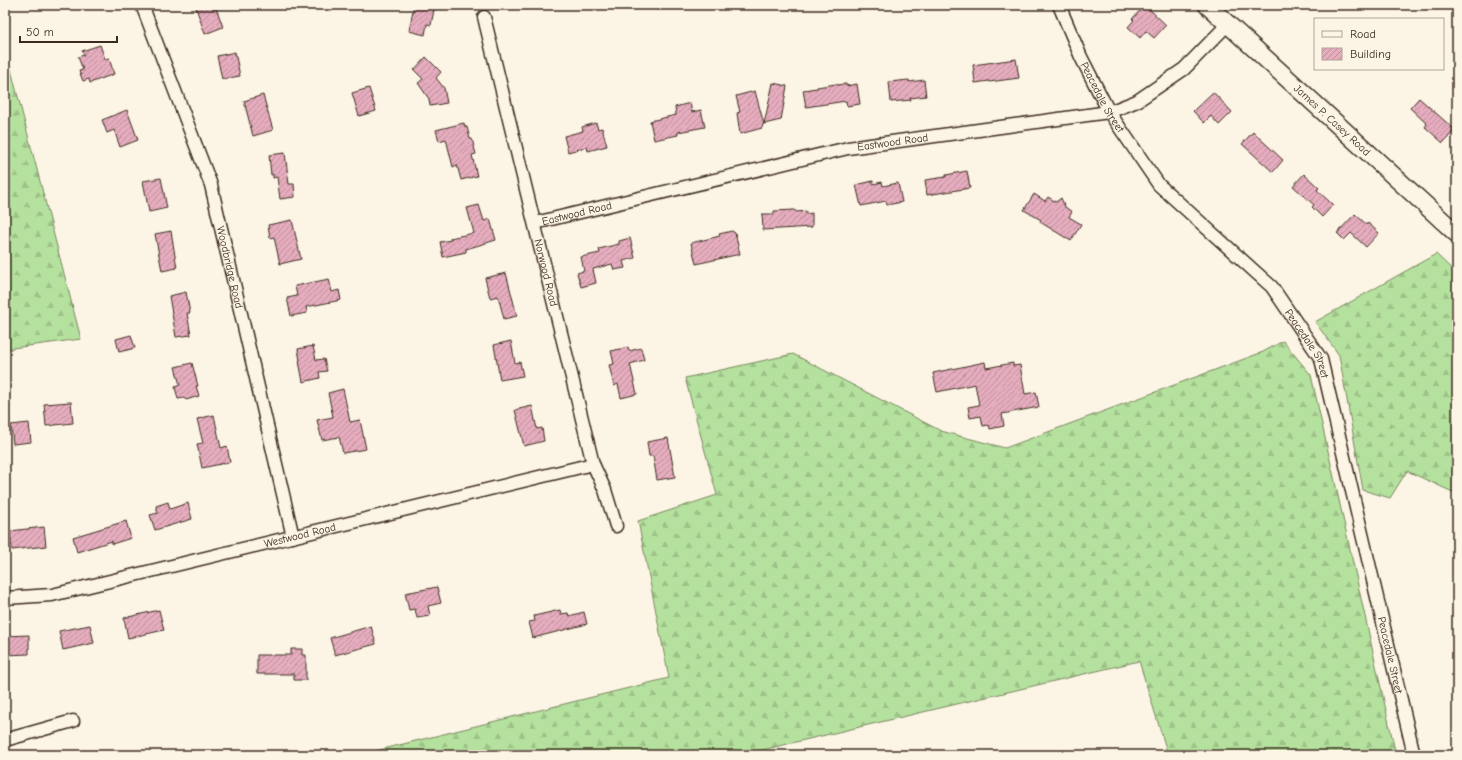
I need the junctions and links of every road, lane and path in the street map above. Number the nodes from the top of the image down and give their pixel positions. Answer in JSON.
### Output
{"nodes":[{"id":1,"x":142,"y":5,"type":"edge"},
{"id":2,"x":1059,"y":5,"type":"edge"},
{"id":3,"x":1207,"y":5,"type":"edge"},
{"id":4,"x":484,"y":17,"type":"dead end"},
{"id":5,"x":1228,"y":24,"type":"junction"},
{"id":6,"x":1109,"y":112,"type":"junction"},
{"id":7,"x":535,"y":223,"type":"junction"},
{"id":8,"x":1457,"y":234,"type":"edge"},
{"id":9,"x":593,"y":464,"type":"junction"},
{"id":10,"x":616,"y":526,"type":"dead end"},
{"id":11,"x":293,"y":537,"type":"junction"},
{"id":12,"x":5,"y":598,"type":"edge"},
{"id":13,"x":73,"y":721,"type":"dead end"},
{"id":14,"x":5,"y":740,"type":"edge"},
{"id":15,"x":1414,"y":755,"type":"edge"}],
"edges":[{"from":1,"to":11,"type":"street","name":"Woodbridge Road"},
{"from":2,"to":6,"type":"street","name":"Peacedale Street"},
{"from":3,"to":5,"type":"main road","name":"James P. Casey Road"},
{"from":4,"to":7,"type":"street","name":"Norwood Road"},
{"from":5,"to":6,"type":"street","name":"Eastwood Road"},
{"from":5,"to":8,"type":"main road","name":"James P. Casey Road"},
{"from":6,"to":7,"type":"street","name":"Eastwood Road"},
{"from":6,"to":15,"type":"street","name":"Peacedale Street"},
{"from":7,"to":9,"type":"street","name":"Norwood Road"},
{"from":9,"to":10,"type":"street","name":"Norwood Road"},
{"from":9,"to":11,"type":"street","name":"Westwood Road"},
{"from":11,"to":12,"type":"street","name":"Westwood Road"},
{"from":13,"to":14,"type":"street"}]}
